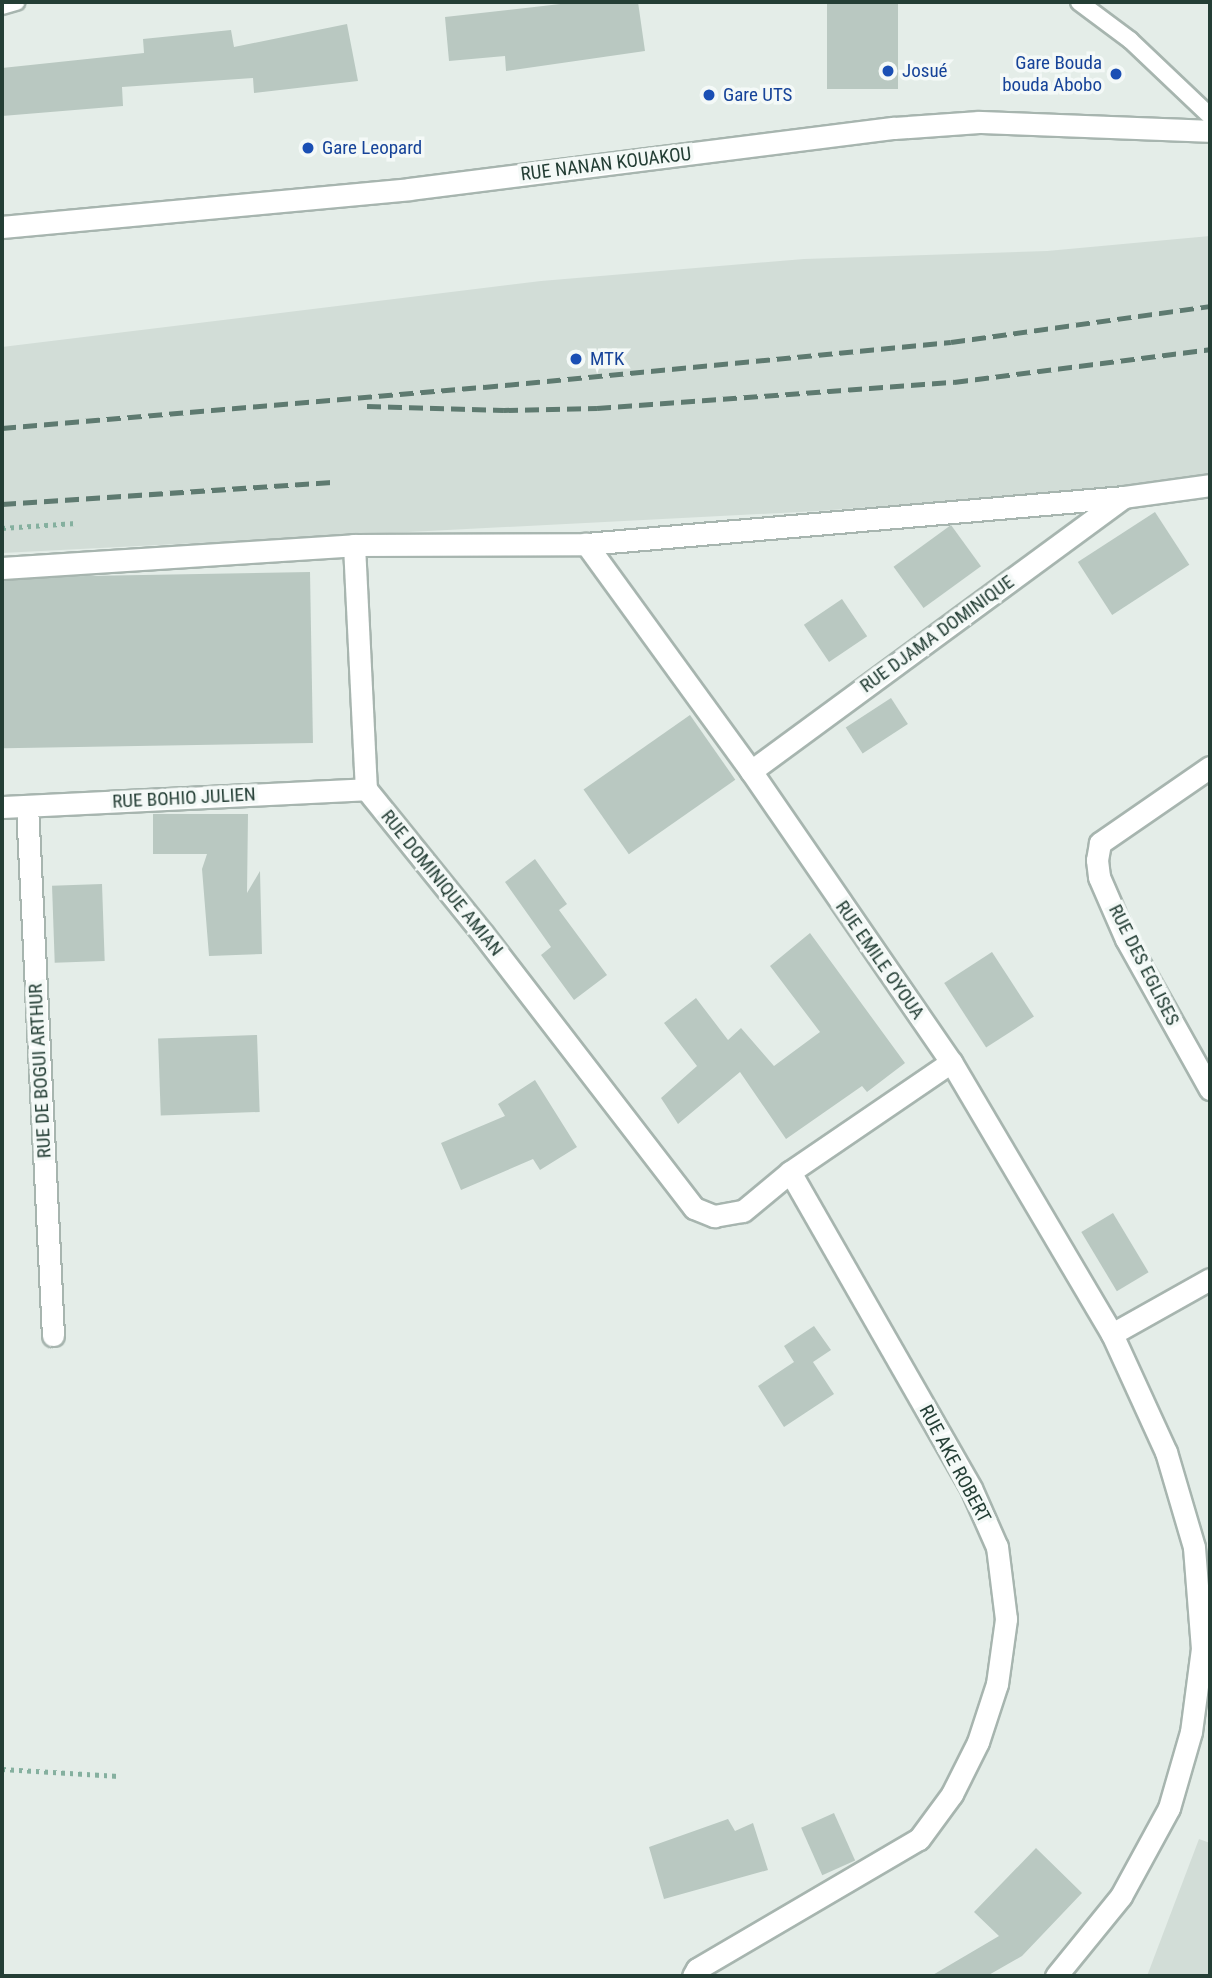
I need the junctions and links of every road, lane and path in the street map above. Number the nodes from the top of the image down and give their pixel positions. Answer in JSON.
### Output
{"nodes":[{"id":1,"x":16,"y":2,"type":"edge"},
{"id":2,"x":1079,"y":2,"type":"edge"},
{"id":3,"x":2,"y":6,"type":"edge"},
{"id":4,"x":1210,"y":116,"type":"edge"},
{"id":5,"x":1210,"y":131,"type":"edge"},
{"id":6,"x":2,"y":227,"type":"edge"},
{"id":7,"x":1210,"y":485,"type":"edge"},
{"id":8,"x":1124,"y":497,"type":"junction"},
{"id":9,"x":76,"y":523,"type":"dead end"},
{"id":10,"x":2,"y":528,"type":"edge"},
{"id":11,"x":586,"y":544,"type":"junction"},
{"id":12,"x":354,"y":545,"type":"junction"},
{"id":13,"x":2,"y":568,"type":"edge"},
{"id":14,"x":1210,"y":767,"type":"edge"},
{"id":15,"x":751,"y":771,"type":"junction"},
{"id":16,"x":366,"y":789,"type":"junction"},
{"id":17,"x":27,"y":806,"type":"junction"},
{"id":18,"x":2,"y":807,"type":"edge"},
{"id":19,"x":951,"y":1062,"type":"junction"},
{"id":20,"x":1210,"y":1089,"type":"edge"},
{"id":21,"x":790,"y":1172,"type":"junction"},
{"id":22,"x":1210,"y":1279,"type":"edge"},
{"id":23,"x":1112,"y":1334,"type":"junction"},
{"id":24,"x":53,"y":1335,"type":"dead end"},
{"id":25,"x":2,"y":1769,"type":"edge"},
{"id":26,"x":119,"y":1776,"type":"dead end"},
{"id":27,"x":693,"y":1976,"type":"edge"},
{"id":28,"x":1056,"y":1976,"type":"edge"}],
"edges":[{"from":1,"to":3,"type":"lane"},
{"from":2,"to":4,"type":"lane"},
{"from":5,"to":6,"type":"street","name":"RUE NANAN KOUAKOU"},
{"from":7,"to":8,"type":"street"},
{"from":8,"to":11,"type":"street"},
{"from":8,"to":15,"type":"street","name":"RUE DJAMA DOMINIQUE"},
{"from":9,"to":10,"type":"path"},
{"from":11,"to":12,"type":"street"},
{"from":11,"to":15,"type":"street","name":"RUE EMILE OYOUA"},
{"from":12,"to":13,"type":"street"},
{"from":12,"to":16,"type":"street"},
{"from":14,"to":20,"type":"street","name":"RUE DES EGLISES"},
{"from":15,"to":19,"type":"street","name":"RUE EMILE OYOUA"},
{"from":16,"to":17,"type":"street","name":"RUE BOHIO JULIEN"},
{"from":16,"to":21,"type":"street","name":"RUE DOMINIQUE AMIAN"},
{"from":17,"to":18,"type":"street","name":"RUE BOHIO JULIEN"},
{"from":17,"to":24,"type":"street","name":"RUE DE BOGUI ARTHUR"},
{"from":19,"to":21,"type":"street","name":"RUE DOMINIQUE AMIAN"},
{"from":19,"to":23,"type":"street","name":"RUE EMILE OYOUA"},
{"from":21,"to":27,"type":"street","name":"RUE AKE ROBERT"},
{"from":22,"to":23,"type":"street"},
{"from":23,"to":28,"type":"street","name":"RUE EMILE OYOUA"},
{"from":25,"to":26,"type":"path"}]}
